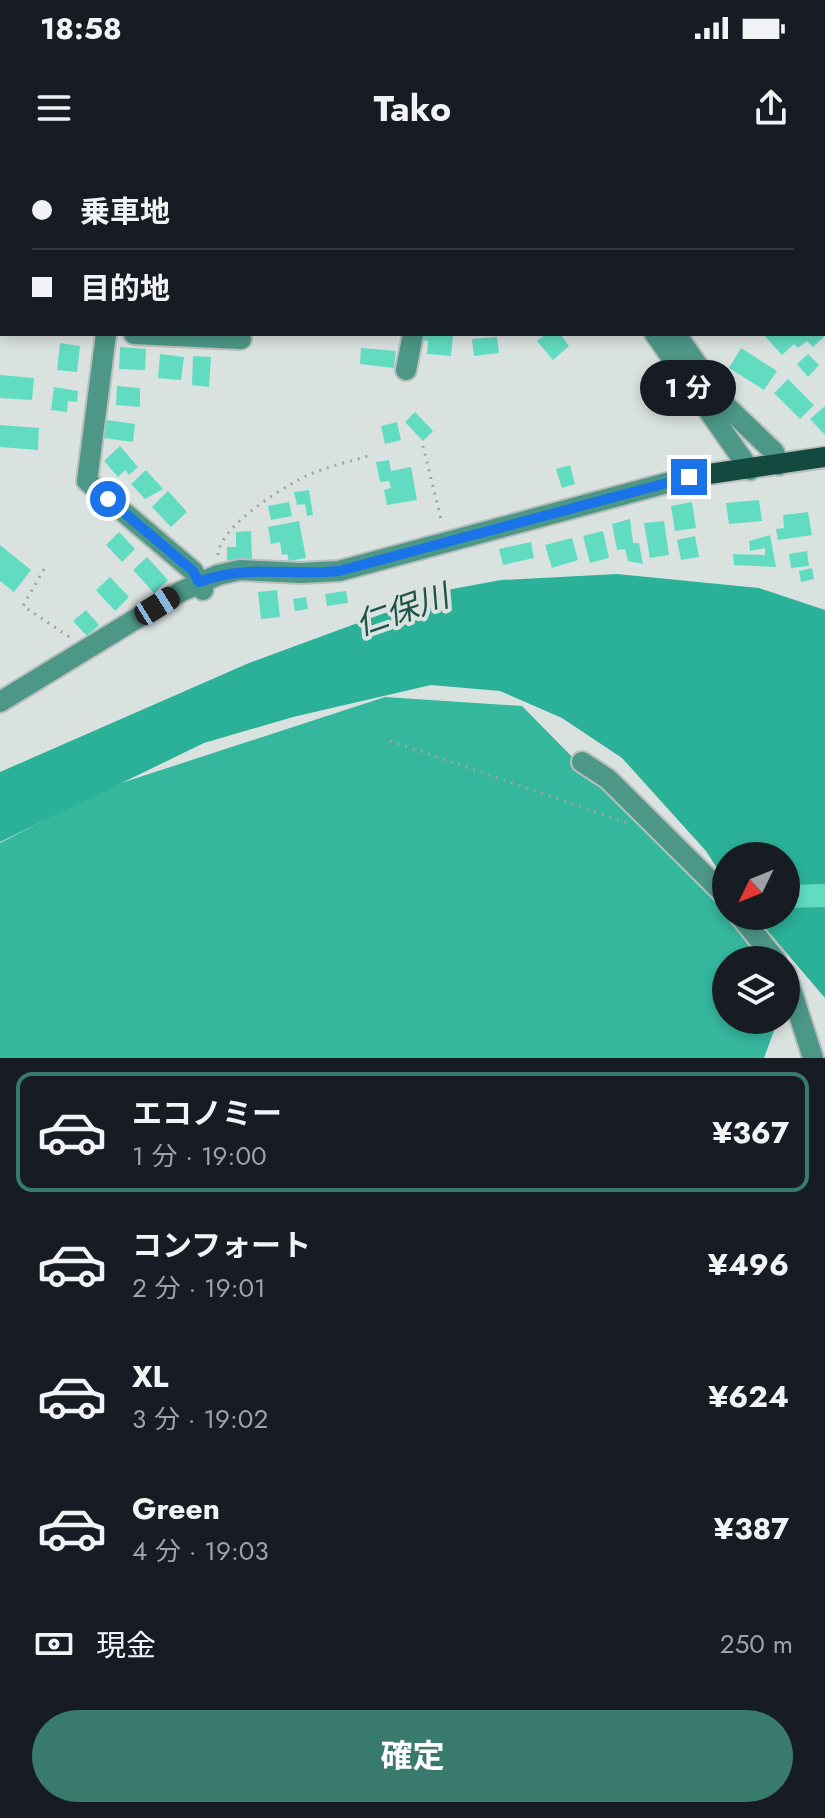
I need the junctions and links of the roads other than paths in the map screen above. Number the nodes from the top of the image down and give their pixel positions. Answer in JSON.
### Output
{"nodes":[{"id":1,"x":106,"y":336,"type":"edge"},
{"id":2,"x":204,"y":336,"type":"edge"},
{"id":3,"x":413,"y":336,"type":"edge"},
{"id":4,"x":656,"y":336,"type":"edge"},
{"id":5,"x":677,"y":336,"type":"edge"},
{"id":6,"x":241,"y":339,"type":"dead end"},
{"id":7,"x":406,"y":370,"type":"dead end"},
{"id":8,"x":825,"y":457,"type":"edge"},
{"id":9,"x":779,"y":465,"type":"junction"},
{"id":10,"x":750,"y":470,"type":"junction"},
{"id":11,"x":689,"y":477,"type":"joint"},
{"id":12,"x":207,"y":582,"type":"junction"},
{"id":13,"x":0,"y":702,"type":"edge"},
{"id":14,"x":582,"y":762,"type":"dead end"},
{"id":15,"x":712,"y":882,"type":"edge"},
{"id":16,"x":751,"y":930,"type":"edge"},
{"id":17,"x":765,"y":946,"type":"edge"},
{"id":18,"x":800,"y":1018,"type":"edge"},
{"id":19,"x":813,"y":1058,"type":"edge"}],
"edges":[{"from":1,"to":12,"type":"street"},
{"from":2,"to":6,"type":"street"},
{"from":3,"to":7,"type":"street"},
{"from":4,"to":10,"type":"street"},
{"from":5,"to":9,"type":"street"},
{"from":8,"to":9,"type":"main road"},
{"from":9,"to":10,"type":"main road"},
{"from":10,"to":11,"type":"main road"},
{"from":11,"to":12,"type":"street"},
{"from":12,"to":13,"type":"street"},
{"from":14,"to":15,"type":"street"},
{"from":16,"to":17,"type":"street"},
{"from":18,"to":19,"type":"street"}]}
